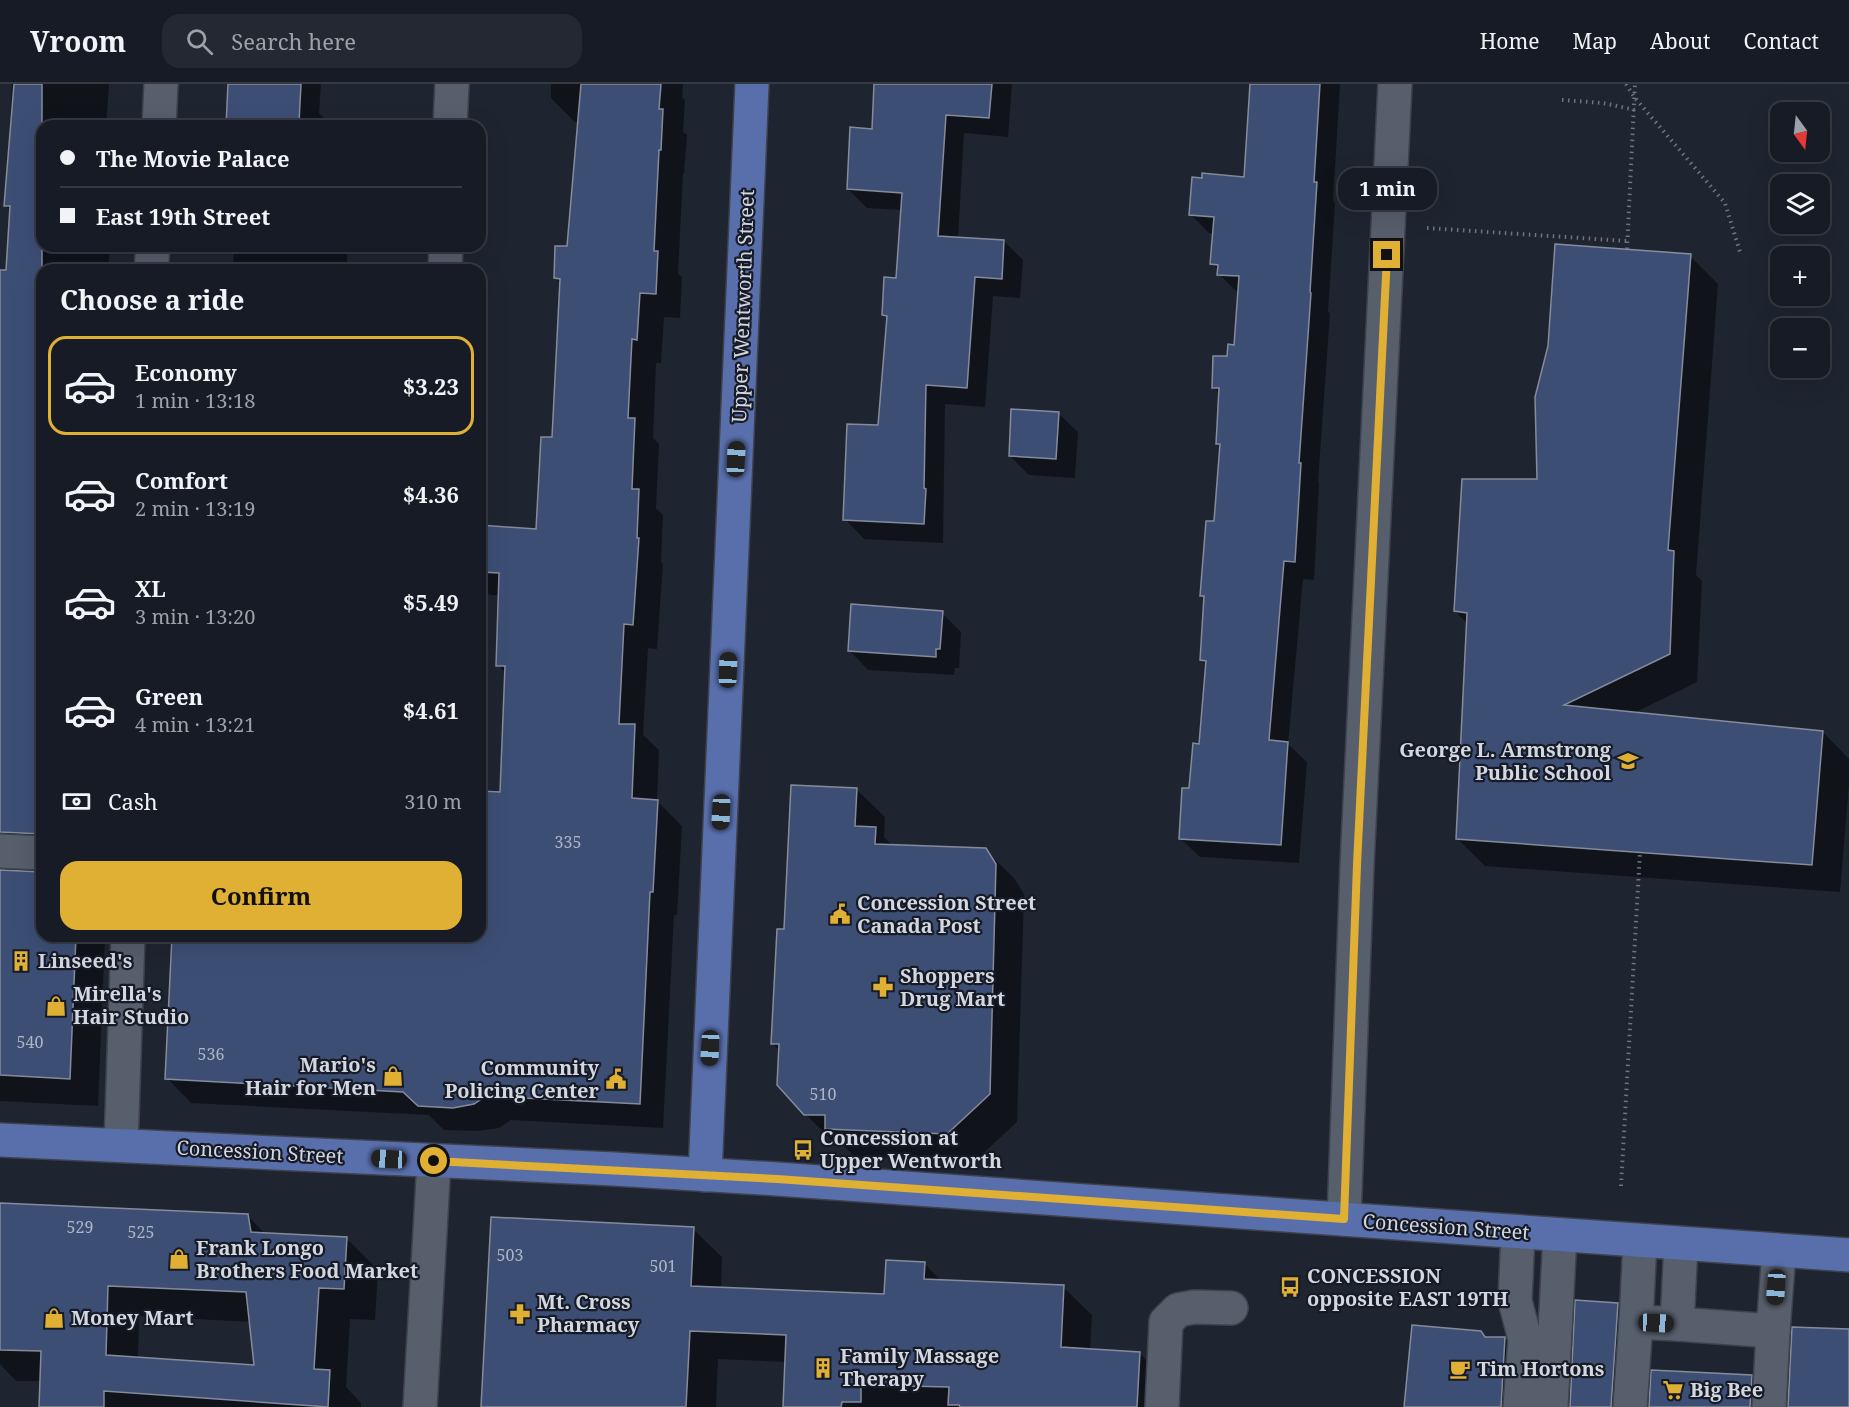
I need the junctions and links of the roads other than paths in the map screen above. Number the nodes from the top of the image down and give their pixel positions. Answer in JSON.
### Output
{"nodes":[{"id":1,"x":161,"y":84,"type":"edge"},
{"id":2,"x":452,"y":84,"type":"edge"},
{"id":3,"x":752,"y":84,"type":"edge"},
{"id":4,"x":1395,"y":84,"type":"edge"},
{"id":5,"x":159,"y":120,"type":"edge"},
{"id":6,"x":450,"y":120,"type":"edge"},
{"id":7,"x":0,"y":851,"type":"edge"},
{"id":8,"x":36,"y":853,"type":"edge"},
{"id":9,"x":128,"y":942,"type":"edge"},
{"id":10,"x":0,"y":1140,"type":"edge"},
{"id":11,"x":121,"y":1145,"type":"junction"},
{"id":12,"x":434,"y":1161,"type":"junction"},
{"id":13,"x":705,"y":1175,"type":"junction"},
{"id":14,"x":1344,"y":1219,"type":"junction"},
{"id":15,"x":1518,"y":1232,"type":"junction"},
{"id":16,"x":1560,"y":1235,"type":"junction"},
{"id":17,"x":1640,"y":1241,"type":"junction"},
{"id":18,"x":1681,"y":1244,"type":"junction"},
{"id":19,"x":1779,"y":1251,"type":"junction"},
{"id":20,"x":1849,"y":1256,"type":"edge"},
{"id":21,"x":1231,"y":1308,"type":"dead end"},
{"id":22,"x":1636,"y":1322,"type":"junction"},
{"id":23,"x":1677,"y":1324,"type":"junction"},
{"id":24,"x":1773,"y":1331,"type":"junction"},
{"id":25,"x":420,"y":1407,"type":"edge"},
{"id":26,"x":1162,"y":1407,"type":"edge"},
{"id":27,"x":1520,"y":1407,"type":"edge"},
{"id":28,"x":1551,"y":1407,"type":"edge"},
{"id":29,"x":1630,"y":1407,"type":"edge"},
{"id":30,"x":1769,"y":1407,"type":"edge"}],
"edges":[{"from":1,"to":5,"type":"street"},
{"from":2,"to":6,"type":"street"},
{"from":3,"to":13,"type":"main road","name":"Upper Wentworth Street"},
{"from":4,"to":14,"type":"street"},
{"from":7,"to":8,"type":"street"},
{"from":9,"to":11,"type":"street"},
{"from":10,"to":11,"type":"main road","name":"Concession Street"},
{"from":11,"to":12,"type":"main road","name":"Concession Street"},
{"from":12,"to":13,"type":"main road","name":"Concession Street"},
{"from":12,"to":25,"type":"street"},
{"from":13,"to":14,"type":"main road","name":"Concession Street"},
{"from":14,"to":15,"type":"main road","name":"Concession Street"},
{"from":15,"to":16,"type":"main road","name":"Concession Street"},
{"from":15,"to":27,"type":"street"},
{"from":16,"to":17,"type":"main road","name":"Concession Street"},
{"from":16,"to":28,"type":"street"},
{"from":17,"to":18,"type":"main road","name":"Concession Street"},
{"from":17,"to":22,"type":"street"},
{"from":18,"to":19,"type":"main road","name":"Concession Street"},
{"from":18,"to":23,"type":"street"},
{"from":19,"to":20,"type":"main road","name":"Concession Street"},
{"from":19,"to":24,"type":"street"},
{"from":21,"to":26,"type":"street"},
{"from":22,"to":23,"type":"street"},
{"from":22,"to":29,"type":"street"},
{"from":23,"to":24,"type":"street"},
{"from":24,"to":30,"type":"street"}]}
